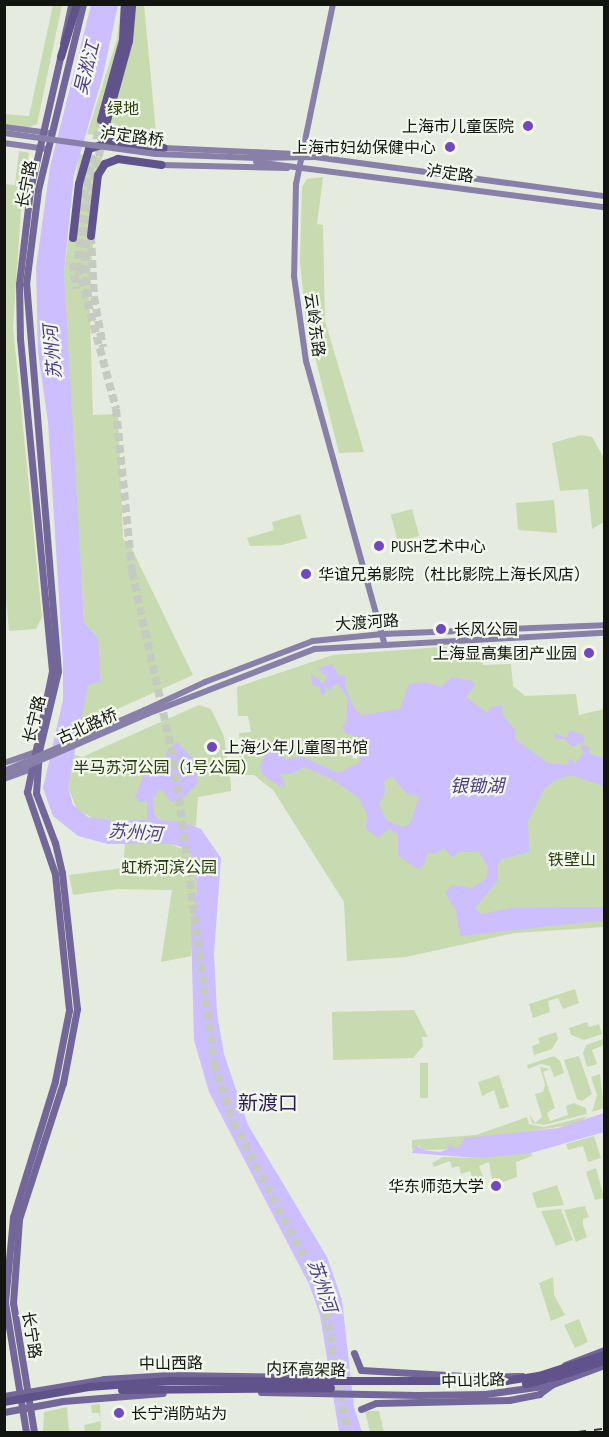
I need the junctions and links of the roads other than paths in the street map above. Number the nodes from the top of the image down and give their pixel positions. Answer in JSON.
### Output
{"nodes":[{"id":1,"x":83,"y":4,"type":"edge"},
{"id":2,"x":125,"y":4,"type":"edge"},
{"id":3,"x":132,"y":4,"type":"edge"},
{"id":4,"x":333,"y":4,"type":"edge"},
{"id":5,"x":74,"y":6,"type":"edge"},
{"id":6,"x":123,"y":50,"type":"junction"},
{"id":7,"x":60,"y":57,"type":"joint"},
{"id":8,"x":104,"y":121,"type":"tunnel mouth"},
{"id":9,"x":4,"y":127,"type":"edge"},
{"id":10,"x":46,"y":133,"type":"junction"},
{"id":11,"x":4,"y":135,"type":"edge"},
{"id":12,"x":4,"y":143,"type":"edge"},
{"id":13,"x":43,"y":148,"type":"junction"},
{"id":14,"x":164,"y":148,"type":"joint"},
{"id":15,"x":301,"y":156,"type":"junction"},
{"id":16,"x":256,"y":160,"type":"junction"},
{"id":17,"x":162,"y":165,"type":"joint"},
{"id":18,"x":300,"y":166,"type":"junction"},
{"id":19,"x":604,"y":196,"type":"edge"},
{"id":20,"x":604,"y":207,"type":"edge"},
{"id":21,"x":91,"y":236,"type":"tunnel mouth"},
{"id":22,"x":73,"y":238,"type":"dead end"},
{"id":23,"x":604,"y":625,"type":"edge"},
{"id":24,"x":604,"y":633,"type":"edge"},
{"id":25,"x":383,"y":634,"type":"junction"},
{"id":26,"x":384,"y":643,"type":"junction"},
{"id":27,"x":146,"y":712,"type":"junction"},
{"id":28,"x":36,"y":751,"type":"junction"},
{"id":29,"x":4,"y":763,"type":"edge"},
{"id":30,"x":33,"y":768,"type":"junction"},
{"id":31,"x":4,"y":771,"type":"edge"},
{"id":32,"x":4,"y":778,"type":"edge"},
{"id":33,"x":354,"y":1353,"type":"dead end"},
{"id":34,"x":604,"y":1353,"type":"edge"},
{"id":35,"x":604,"y":1364,"type":"edge"},
{"id":36,"x":482,"y":1377,"type":"junction"},
{"id":37,"x":339,"y":1378,"type":"joint"},
{"id":38,"x":553,"y":1384,"type":"junction"},
{"id":39,"x":25,"y":1393,"type":"junction"},
{"id":40,"x":340,"y":1393,"type":"joint"},
{"id":41,"x":4,"y":1399,"type":"edge"},
{"id":42,"x":26,"y":1407,"type":"junction"},
{"id":43,"x":4,"y":1409,"type":"edge"},
{"id":44,"x":361,"y":1409,"type":"dead end"},
{"id":45,"x":26,"y":1432,"type":"edge"},
{"id":46,"x":34,"y":1432,"type":"edge"}],
"edges":[{"from":1,"to":10,"type":"main road","name":"长宁路"},
{"from":2,"to":6,"type":"highway"},
{"from":3,"to":6,"type":"highway"},
{"from":4,"to":15,"type":"main road","name":"云岭东路"},
{"from":5,"to":7,"type":"highway"},
{"from":6,"to":8,"type":"highway"},
{"from":7,"to":10,"type":"main road","name":"长宁路"},
{"from":9,"to":10,"type":"main road"},
{"from":10,"to":13,"type":"main road","name":"长宁路"},
{"from":11,"to":16,"type":"main road","name":"泸定路桥","bridge":true},
{"from":12,"to":13,"type":"main road"},
{"from":13,"to":28,"type":"main road","name":"长宁路"},
{"from":14,"to":15,"type":"main road"},
{"from":14,"to":22,"type":"highway"},
{"from":15,"to":16,"type":"main road","name":"泸定路"},
{"from":15,"to":18,"type":"main road","name":"云岭东路"},
{"from":15,"to":19,"type":"main road","name":"泸定路"},
{"from":16,"to":18,"type":"main road","name":"泸定路"},
{"from":17,"to":18,"type":"main road"},
{"from":17,"to":21,"type":"highway"},
{"from":18,"to":20,"type":"main road","name":"泸定路"},
{"from":18,"to":25,"type":"main road","name":"云岭东路"},
{"from":23,"to":25,"type":"main road","name":"大渡河路"},
{"from":24,"to":26,"type":"main road","name":"大渡河路"},
{"from":25,"to":26,"type":"main road","name":"云岭东路"},
{"from":25,"to":27,"type":"main road","name":"大渡河路"},
{"from":26,"to":27,"type":"main road","name":"大渡河路"},
{"from":27,"to":31,"type":"main road","name":"古北路桥","bridge":true},
{"from":27,"to":32,"type":"main road","name":"古北路桥","bridge":true},
{"from":28,"to":29,"type":"main road"},
{"from":28,"to":30,"type":"main road","name":"长宁路"},
{"from":30,"to":32,"type":"main road"},
{"from":30,"to":39,"type":"main road","name":"长宁路"},
{"from":33,"to":36,"type":"main road"},
{"from":34,"to":36,"type":"main road","name":"中山北路"},
{"from":34,"to":39,"type":"highway","name":"内环高架路","bridge":true},
{"from":35,"to":38,"type":"main road","name":"中山北路"},
{"from":35,"to":43,"type":"highway","name":"内环高架路","bridge":true},
{"from":36,"to":37,"type":"main road","name":"中山北路","bridge":true},
{"from":37,"to":39,"type":"main road","name":"中山西路","bridge":true},
{"from":38,"to":40,"type":"main road","name":"中山北路","bridge":true},
{"from":38,"to":44,"type":"main road"},
{"from":39,"to":41,"type":"highway","name":"内环高架路","bridge":true},
{"from":39,"to":42,"type":"main road","name":"长宁路"},
{"from":40,"to":42,"type":"main road","name":"中山西路","bridge":true},
{"from":42,"to":43,"type":"main road","name":"中山西路"},
{"from":42,"to":45,"type":"main road","name":"长宁路"},
{"from":42,"to":46,"type":"main road","name":"长宁路"}]}
